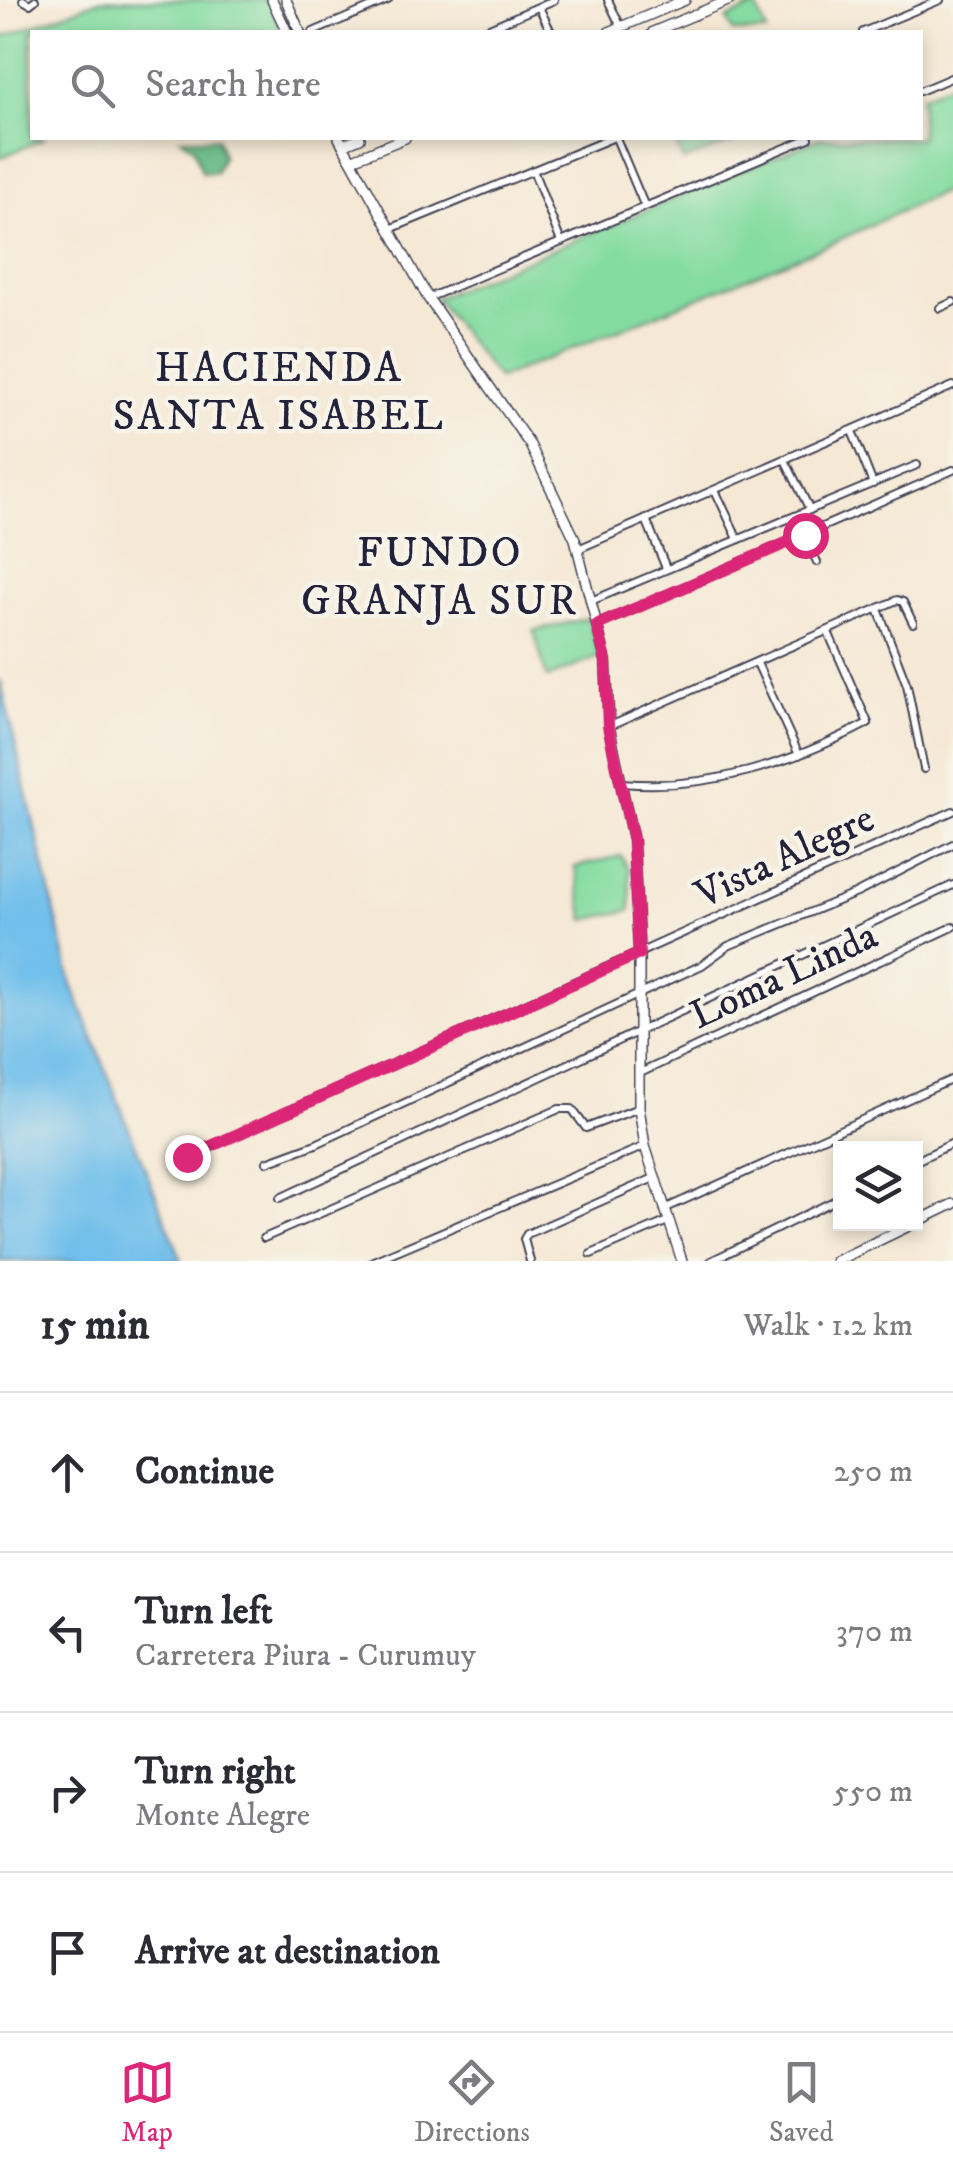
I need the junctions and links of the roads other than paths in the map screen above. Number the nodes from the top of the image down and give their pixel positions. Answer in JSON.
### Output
{"nodes":[{"id":1,"x":23,"y":0,"type":"edge"},
{"id":2,"x":35,"y":0,"type":"edge"},
{"id":3,"x":272,"y":0,"type":"edge"},
{"id":4,"x":286,"y":0,"type":"edge"},
{"id":5,"x":360,"y":0,"type":"edge"},
{"id":6,"x":388,"y":0,"type":"edge"},
{"id":7,"x":554,"y":0,"type":"edge"},
{"id":8,"x":608,"y":0,"type":"edge"},
{"id":9,"x":685,"y":0,"type":"edge"},
{"id":10,"x":730,"y":0,"type":"edge"},
{"id":11,"x":940,"y":0,"type":"edge"},
{"id":12,"x":539,"y":7,"type":"junction"},
{"id":13,"x":364,"y":10,"type":"junction"},
{"id":14,"x":620,"y":28,"type":"junction"},
{"id":15,"x":285,"y":30,"type":"edge"},
{"id":16,"x":299,"y":30,"type":"edge"},
{"id":17,"x":318,"y":30,"type":"edge"},
{"id":18,"x":485,"y":30,"type":"edge"},
{"id":19,"x":550,"y":30,"type":"edge"},
{"id":20,"x":614,"y":30,"type":"edge"},
{"id":21,"x":659,"y":30,"type":"edge"},
{"id":22,"x":868,"y":30,"type":"edge"},
{"id":23,"x":953,"y":78,"type":"edge"},
{"id":24,"x":923,"y":90,"type":"edge"},
{"id":25,"x":343,"y":140,"type":"edge"},
{"id":26,"x":400,"y":140,"type":"edge"},
{"id":27,"x":609,"y":140,"type":"edge"},
{"id":28,"x":615,"y":140,"type":"edge"},
{"id":29,"x":805,"y":140,"type":"edge"},
{"id":30,"x":353,"y":159,"type":"junction"},
{"id":31,"x":533,"y":170,"type":"junction"},
{"id":32,"x":645,"y":208,"type":"junction"},
{"id":33,"x":390,"y":230,"type":"junction"},
{"id":34,"x":561,"y":242,"type":"junction"},
{"id":35,"x":428,"y":298,"type":"junction"},
{"id":36,"x":953,"y":302,"type":"edge"},
{"id":37,"x":940,"y":308,"type":"dead end"},
{"id":38,"x":953,"y":386,"type":"edge"},
{"id":39,"x":852,"y":432,"type":"junction"},
{"id":40,"x":785,"y":460,"type":"junction"},
{"id":41,"x":917,"y":466,"type":"dead end"},
{"id":42,"x":953,"y":470,"type":"edge"},
{"id":43,"x":873,"y":484,"type":"junction"},
{"id":44,"x":715,"y":490,"type":"junction"},
{"id":45,"x":810,"y":510,"type":"junction"},
{"id":46,"x":646,"y":518,"type":"junction"},
{"id":47,"x":805,"y":535,"type":"junction"},
{"id":48,"x":738,"y":540,"type":"junction"},
{"id":49,"x":578,"y":549,"type":"junction"},
{"id":50,"x":817,"y":562,"type":"dead end"},
{"id":51,"x":666,"y":568,"type":"junction"},
{"id":52,"x":591,"y":600,"type":"junction"},
{"id":53,"x":878,"y":609,"type":"junction"},
{"id":54,"x":913,"y":623,"type":"dead end"},
{"id":55,"x":597,"y":625,"type":"junction"},
{"id":56,"x":828,"y":632,"type":"junction"},
{"id":57,"x":757,"y":663,"type":"junction"},
{"id":58,"x":608,"y":726,"type":"junction"},
{"id":59,"x":799,"y":755,"type":"junction"},
{"id":60,"x":924,"y":769,"type":"dead end"},
{"id":61,"x":622,"y":784,"type":"junction"},
{"id":62,"x":953,"y":811,"type":"edge"},
{"id":63,"x":953,"y":844,"type":"edge"},
{"id":64,"x":953,"y":885,"type":"edge"},
{"id":65,"x":953,"y":927,"type":"edge"},
{"id":66,"x":639,"y":954,"type":"junction"},
{"id":67,"x":639,"y":992,"type":"junction"},
{"id":68,"x":637,"y":1032,"type":"junction"},
{"id":69,"x":638,"y":1074,"type":"junction"},
{"id":70,"x":953,"y":1079,"type":"edge"},
{"id":71,"x":638,"y":1108,"type":"junction"},
{"id":72,"x":953,"y":1143,"type":"edge"},
{"id":73,"x":644,"y":1146,"type":"junction"},
{"id":74,"x":187,"y":1157,"type":"dead end"},
{"id":75,"x":923,"y":1158,"type":"edge"},
{"id":76,"x":267,"y":1162,"type":"dead end"},
{"id":77,"x":654,"y":1178,"type":"junction"},
{"id":78,"x":280,"y":1198,"type":"dead end"},
{"id":79,"x":833,"y":1201,"type":"edge"},
{"id":80,"x":953,"y":1204,"type":"edge"},
{"id":81,"x":664,"y":1208,"type":"junction"},
{"id":82,"x":923,"y":1219,"type":"edge"},
{"id":83,"x":668,"y":1220,"type":"junction"},
{"id":84,"x":898,"y":1231,"type":"edge"},
{"id":85,"x":264,"y":1238,"type":"dead end"},
{"id":86,"x":591,"y":1254,"type":"dead end"},
{"id":87,"x":373,"y":1261,"type":"edge"},
{"id":88,"x":530,"y":1261,"type":"edge"},
{"id":89,"x":682,"y":1261,"type":"edge"},
{"id":90,"x":711,"y":1261,"type":"edge"},
{"id":91,"x":836,"y":1261,"type":"edge"}],
"edges":[{"from":1,"to":2,"type":"street"},
{"from":3,"to":15,"type":"main road"},
{"from":4,"to":16,"type":"main road"},
{"from":5,"to":13,"type":"street"},
{"from":6,"to":13,"type":"street"},
{"from":7,"to":12,"type":"street"},
{"from":8,"to":14,"type":"street"},
{"from":9,"to":14,"type":"main road"},
{"from":10,"to":21,"type":"main road"},
{"from":11,"to":22,"type":"street"},
{"from":12,"to":18,"type":"street"},
{"from":12,"to":19,"type":"street"},
{"from":13,"to":17,"type":"street"},
{"from":14,"to":20,"type":"main road"},
{"from":23,"to":24,"type":"street"},
{"from":25,"to":30,"type":"main road"},
{"from":26,"to":30,"type":"main road"},
{"from":27,"to":31,"type":"street"},
{"from":28,"to":32,"type":"street"},
{"from":29,"to":32,"type":"street"},
{"from":30,"to":33,"type":"main road"},
{"from":31,"to":33,"type":"street"},
{"from":31,"to":34,"type":"street"},
{"from":32,"to":34,"type":"street"},
{"from":33,"to":35,"type":"main road"},
{"from":34,"to":35,"type":"street"},
{"from":35,"to":49,"type":"main road"},
{"from":36,"to":37,"type":"street"},
{"from":38,"to":39,"type":"street"},
{"from":39,"to":40,"type":"street"},
{"from":39,"to":43,"type":"street"},
{"from":40,"to":44,"type":"street"},
{"from":40,"to":45,"type":"street"},
{"from":41,"to":43,"type":"street"},
{"from":42,"to":47,"type":"street"},
{"from":43,"to":45,"type":"street"},
{"from":44,"to":46,"type":"street"},
{"from":44,"to":48,"type":"street"},
{"from":45,"to":48,"type":"street"},
{"from":46,"to":49,"type":"street"},
{"from":46,"to":51,"type":"street"},
{"from":47,"to":50,"type":"street"},
{"from":47,"to":55,"type":"street"},
{"from":48,"to":51,"type":"street"},
{"from":49,"to":52,"type":"main road"},
{"from":51,"to":52,"type":"street"},
{"from":52,"to":55,"type":"main road"},
{"from":53,"to":54,"type":"street"},
{"from":53,"to":56,"type":"street"},
{"from":53,"to":60,"type":"street"},
{"from":55,"to":58,"type":"main road"},
{"from":56,"to":57,"type":"street"},
{"from":56,"to":59,"type":"street"},
{"from":57,"to":58,"type":"street"},
{"from":57,"to":59,"type":"street"},
{"from":58,"to":61,"type":"main road"},
{"from":59,"to":61,"type":"street"},
{"from":61,"to":66,"type":"main road"},
{"from":62,"to":66,"type":"street","name":"Vista Alegre"},
{"from":63,"to":67,"type":"street"},
{"from":64,"to":68,"type":"street"},
{"from":65,"to":69,"type":"street","name":"Loma Linda"},
{"from":66,"to":67,"type":"main road"},
{"from":66,"to":74,"type":"street","name":"Vista Alegre"},
{"from":67,"to":68,"type":"main road"},
{"from":67,"to":76,"type":"street"},
{"from":68,"to":69,"type":"main road"},
{"from":68,"to":78,"type":"street"},
{"from":69,"to":71,"type":"main road"},
{"from":70,"to":81,"type":"street"},
{"from":71,"to":73,"type":"main road"},
{"from":71,"to":85,"type":"street"},
{"from":72,"to":75,"type":"street"},
{"from":73,"to":77,"type":"main road"},
{"from":73,"to":87,"type":"street"},
{"from":77,"to":81,"type":"main road"},
{"from":77,"to":88,"type":"street"},
{"from":79,"to":90,"type":"street"},
{"from":80,"to":82,"type":"main road"},
{"from":81,"to":83,"type":"main road"},
{"from":83,"to":86,"type":"street"},
{"from":83,"to":89,"type":"main road"},
{"from":84,"to":91,"type":"main road"}]}
